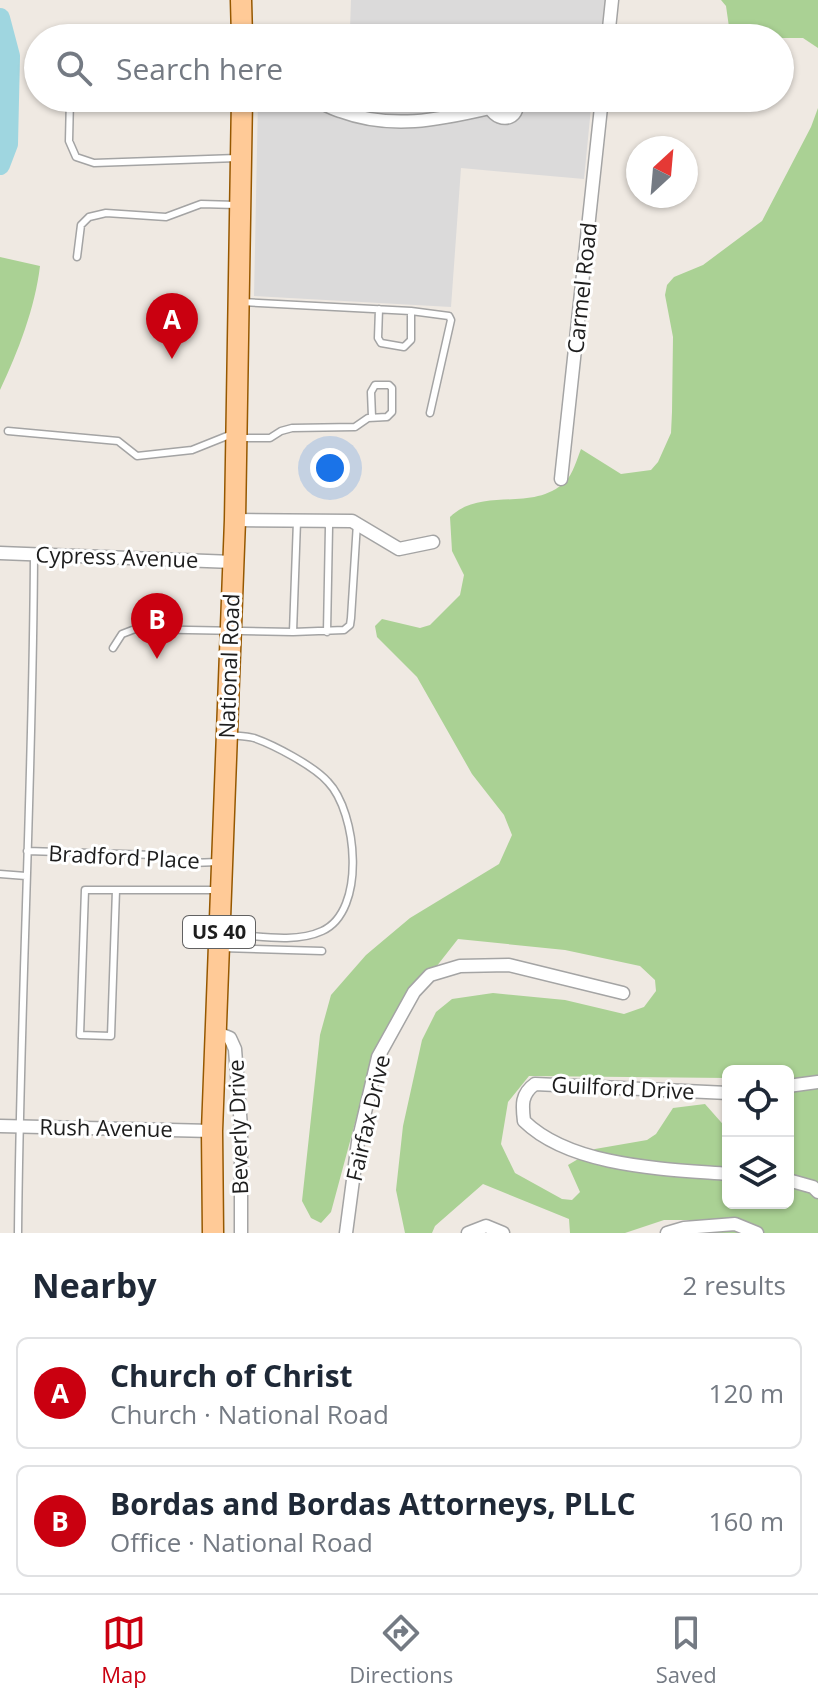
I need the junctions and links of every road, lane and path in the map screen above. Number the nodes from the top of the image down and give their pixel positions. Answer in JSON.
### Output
{"nodes":[{"id":1,"x":241,"y":0,"type":"edge"},
{"id":2,"x":612,"y":0,"type":"edge"},
{"id":3,"x":242,"y":24,"type":"edge"},
{"id":4,"x":609,"y":24,"type":"edge"},
{"id":5,"x":70,"y":112,"type":"edge"},
{"id":6,"x":242,"y":112,"type":"edge"},
{"id":7,"x":342,"y":112,"type":"edge"},
{"id":8,"x":465,"y":112,"type":"edge"},
{"id":9,"x":494,"y":112,"type":"edge"},
{"id":10,"x":514,"y":112,"type":"edge"},
{"id":11,"x":600,"y":112,"type":"edge"},
{"id":12,"x":241,"y":158,"type":"junction"},
{"id":13,"x":240,"y":205,"type":"junction"},
{"id":14,"x":77,"y":257,"type":"dead end"},
{"id":15,"x":238,"y":302,"type":"junction"},
{"id":16,"x":379,"y":309,"type":"junction"},
{"id":17,"x":411,"y":311,"type":"junction"},
{"id":18,"x":430,"y":413,"type":"dead end"},
{"id":19,"x":372,"y":417,"type":"junction"},
{"id":20,"x":8,"y":431,"type":"dead end"},
{"id":21,"x":235,"y":435,"type":"junction"},
{"id":22,"x":561,"y":479,"type":"dead end"},
{"id":23,"x":235,"y":520,"type":"junction"},
{"id":24,"x":297,"y":521,"type":"junction"},
{"id":25,"x":326,"y":521,"type":"junction"},
{"id":26,"x":357,"y":523,"type":"junction"},
{"id":27,"x":433,"y":542,"type":"dead end"},
{"id":28,"x":0,"y":553,"type":"edge"},
{"id":29,"x":34,"y":554,"type":"junction"},
{"id":30,"x":233,"y":562,"type":"junction"},
{"id":31,"x":230,"y":631,"type":"junction"},
{"id":32,"x":293,"y":632,"type":"junction"},
{"id":33,"x":327,"y":632,"type":"junction"},
{"id":34,"x":113,"y":648,"type":"dead end"},
{"id":35,"x":226,"y":735,"type":"junction"},
{"id":36,"x":27,"y":851,"type":"junction"},
{"id":37,"x":221,"y":862,"type":"junction"},
{"id":38,"x":0,"y":874,"type":"edge"},
{"id":39,"x":26,"y":876,"type":"junction"},
{"id":40,"x":116,"y":890,"type":"junction"},
{"id":41,"x":220,"y":890,"type":"junction"},
{"id":42,"x":218,"y":941,"type":"junction"},
{"id":43,"x":322,"y":951,"type":"dead end"},
{"id":44,"x":623,"y":993,"type":"dead end"},
{"id":45,"x":215,"y":1032,"type":"junction"},
{"id":46,"x":818,"y":1082,"type":"edge"},
{"id":47,"x":794,"y":1085,"type":"edge"},
{"id":48,"x":722,"y":1093,"type":"edge"},
{"id":49,"x":0,"y":1126,"type":"edge"},
{"id":50,"x":21,"y":1126,"type":"junction"},
{"id":51,"x":212,"y":1131,"type":"junction"},
{"id":52,"x":722,"y":1174,"type":"edge"},
{"id":53,"x":794,"y":1182,"type":"edge"},
{"id":54,"x":818,"y":1192,"type":"edge"},
{"id":55,"x":18,"y":1233,"type":"edge"},
{"id":56,"x":213,"y":1233,"type":"edge"},
{"id":57,"x":241,"y":1233,"type":"edge"},
{"id":58,"x":346,"y":1233,"type":"edge"},
{"id":59,"x":468,"y":1233,"type":"edge"},
{"id":60,"x":503,"y":1233,"type":"edge"},
{"id":61,"x":667,"y":1233,"type":"edge"},
{"id":62,"x":757,"y":1233,"type":"edge"}],
"edges":[{"from":1,"to":3,"type":"main road"},
{"from":2,"to":4,"type":"street"},
{"from":5,"to":12,"type":"lane"},
{"from":6,"to":12,"type":"main road","name":"National Road","number":"US 40"},
{"from":7,"to":8,"type":"street"},
{"from":9,"to":10,"type":"street"},
{"from":11,"to":22,"type":"street","name":"Carmel Road"},
{"from":12,"to":13,"type":"main road","name":"National Road","number":"US 40"},
{"from":13,"to":14,"type":"lane"},
{"from":13,"to":15,"type":"main road","name":"National Road","number":"US 40"},
{"from":15,"to":16,"type":"lane"},
{"from":15,"to":21,"type":"main road","name":"National Road","number":"US 40"},
{"from":16,"to":17,"type":"lane"},
{"from":16,"to":17,"type":"lane"},
{"from":17,"to":18,"type":"lane"},
{"from":19,"to":19,"type":"lane"},
{"from":19,"to":21,"type":"lane"},
{"from":20,"to":21,"type":"lane"},
{"from":21,"to":23,"type":"main road","name":"National Road","number":"US 40"},
{"from":23,"to":24,"type":"street"},
{"from":23,"to":30,"type":"main road","name":"National Road","number":"US 40"},
{"from":24,"to":25,"type":"street"},
{"from":24,"to":32,"type":"lane"},
{"from":25,"to":26,"type":"street"},
{"from":25,"to":33,"type":"lane"},
{"from":26,"to":27,"type":"street"},
{"from":26,"to":33,"type":"lane"},
{"from":28,"to":29,"type":"street","name":"Cypress Avenue"},
{"from":29,"to":30,"type":"street","name":"Cypress Avenue"},
{"from":29,"to":36,"type":"lane"},
{"from":30,"to":31,"type":"main road","name":"National Road","number":"US 40"},
{"from":31,"to":32,"type":"lane"},
{"from":31,"to":34,"type":"lane"},
{"from":31,"to":35,"type":"main road","name":"National Road","number":"US 40"},
{"from":32,"to":33,"type":"lane"},
{"from":35,"to":37,"type":"main road","name":"National Road","number":"US 40"},
{"from":35,"to":42,"type":"lane"},
{"from":36,"to":37,"type":"lane","name":"Bradford Place"},
{"from":36,"to":39,"type":"lane"},
{"from":37,"to":41,"type":"main road","name":"National Road","number":"US 40"},
{"from":38,"to":39,"type":"lane"},
{"from":39,"to":50,"type":"lane"},
{"from":40,"to":40,"type":"lane"},
{"from":40,"to":41,"type":"lane"},
{"from":41,"to":42,"type":"main road","name":"National Road","number":"US 40"},
{"from":42,"to":43,"type":"lane"},
{"from":42,"to":45,"type":"main road","name":"National Road","number":"US 40"},
{"from":44,"to":58,"type":"street","name":"Fairfax Drive"},
{"from":45,"to":51,"type":"main road","name":"National Road","number":"US 40"},
{"from":45,"to":57,"type":"street","name":"Beverly Drive"},
{"from":46,"to":47,"type":"street"},
{"from":48,"to":52,"type":"street","name":"Guilford Drive"},
{"from":49,"to":50,"type":"street","name":"Rush Avenue"},
{"from":50,"to":51,"type":"street","name":"Rush Avenue"},
{"from":50,"to":55,"type":"lane"},
{"from":51,"to":56,"type":"main road","name":"National Road","number":"US 40"},
{"from":53,"to":54,"type":"street"},
{"from":59,"to":60,"type":"street"},
{"from":61,"to":62,"type":"street"}]}
